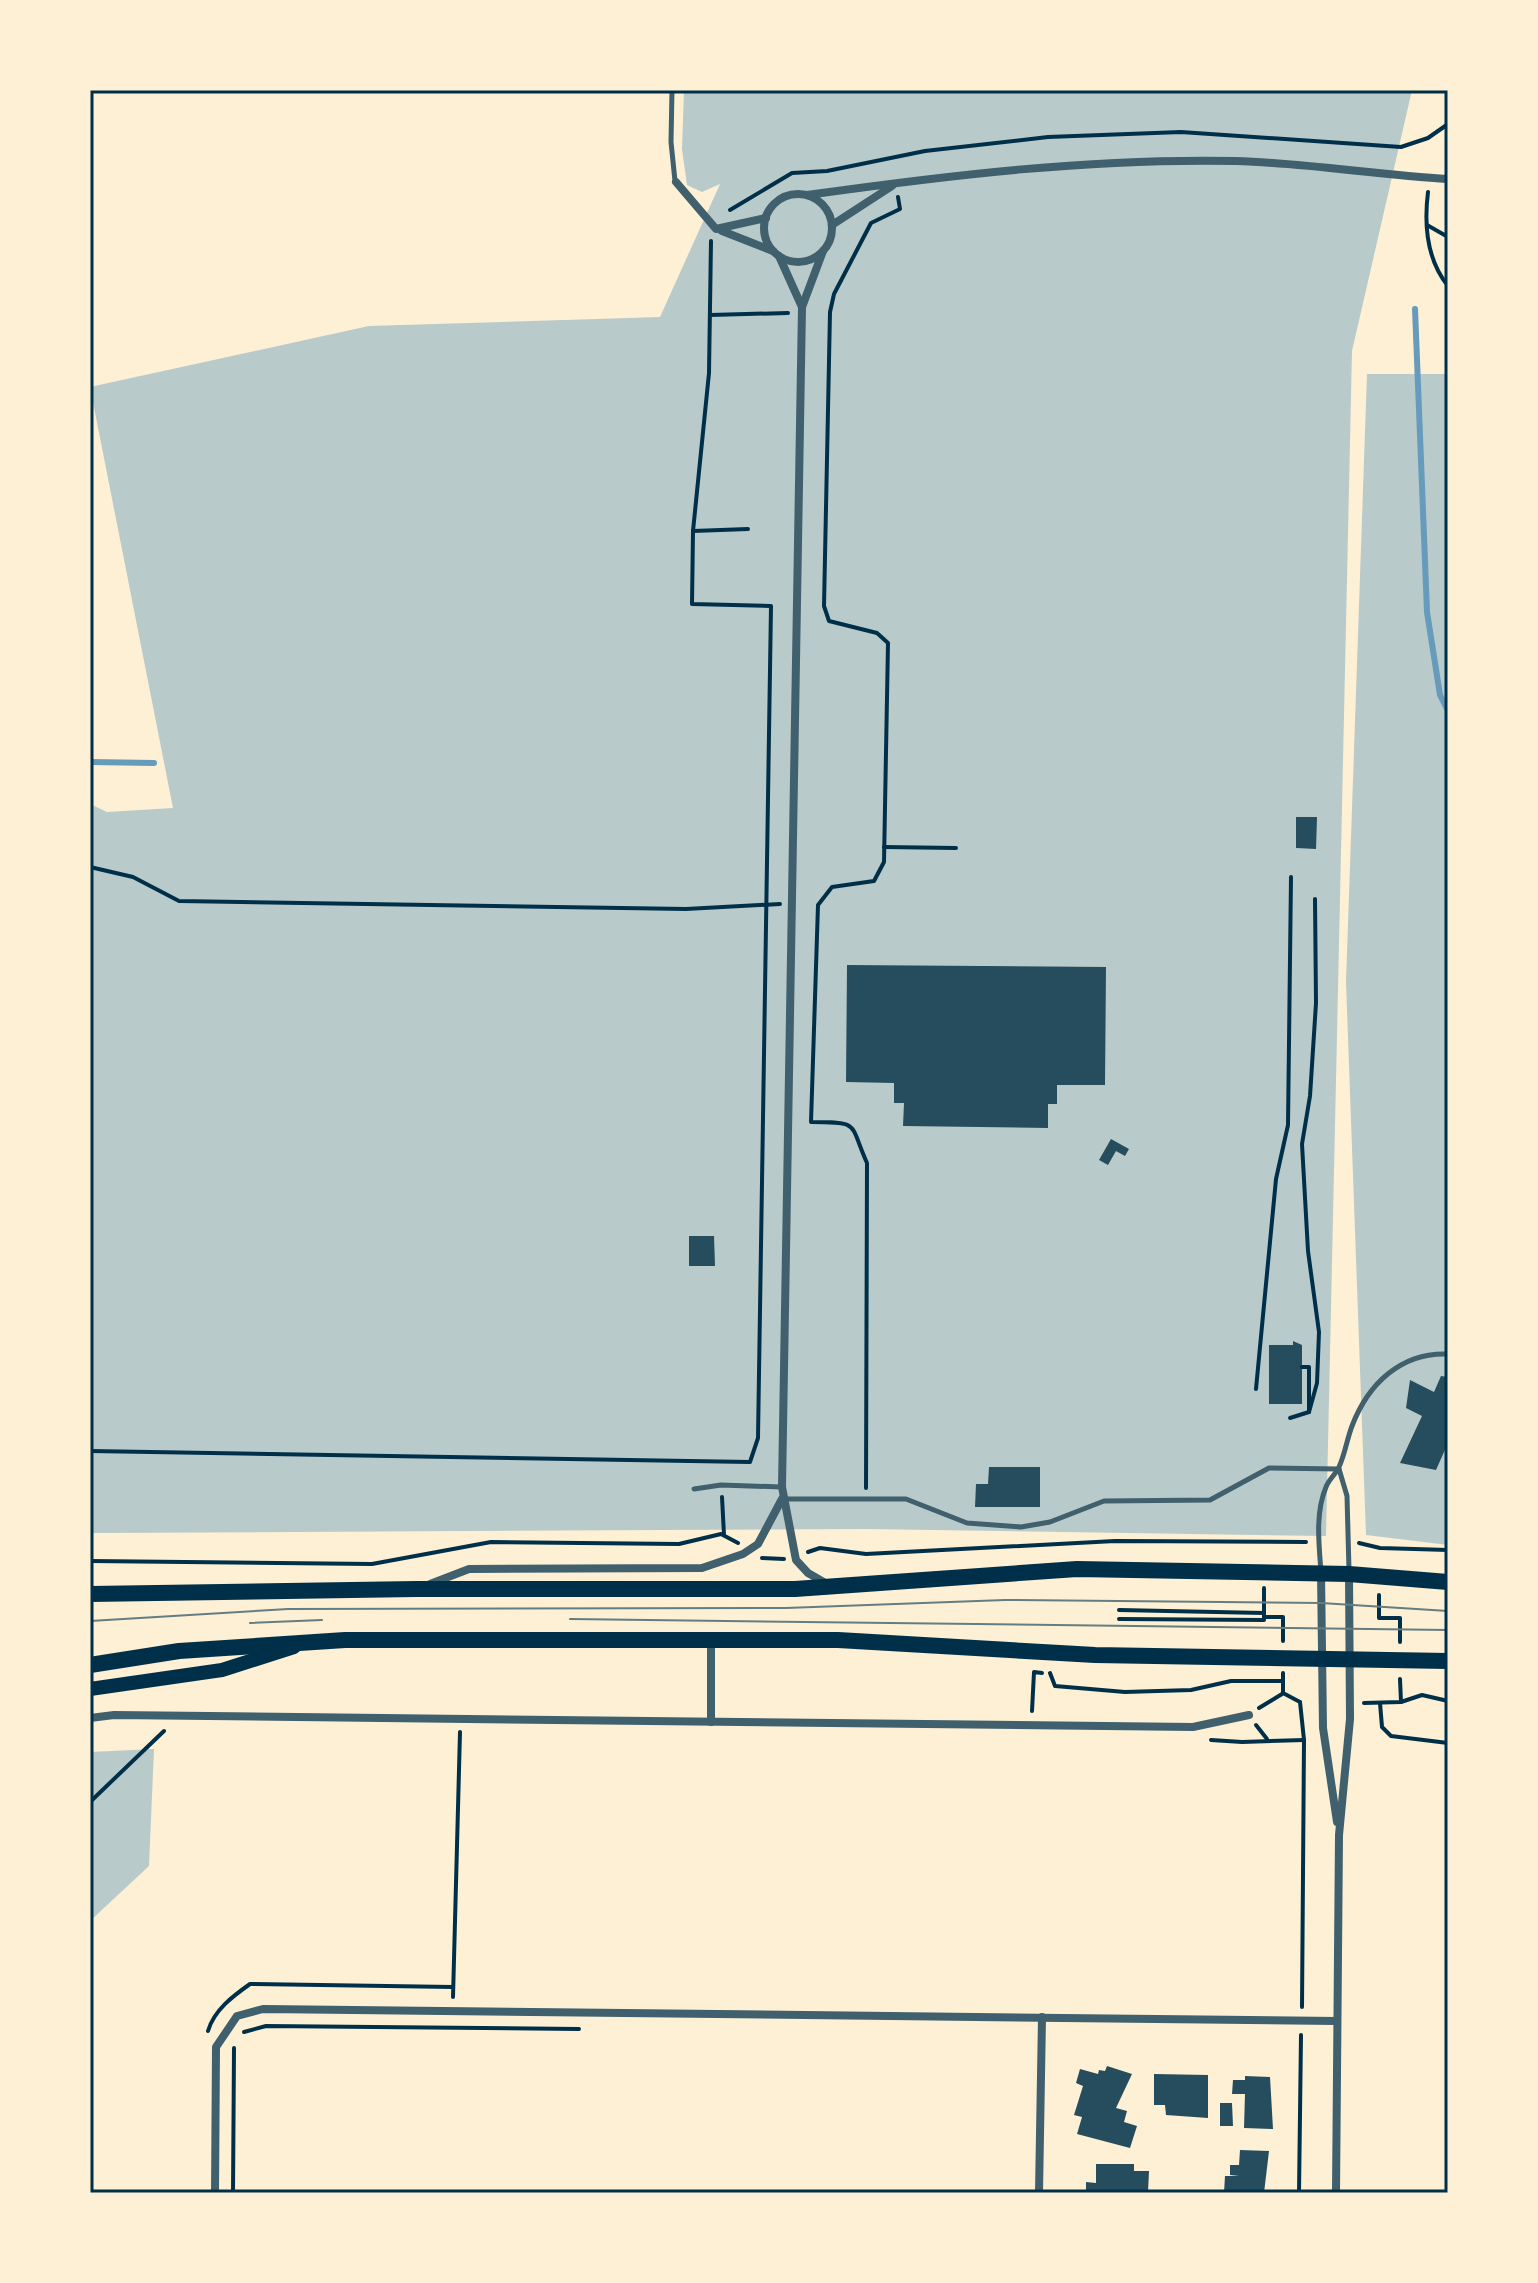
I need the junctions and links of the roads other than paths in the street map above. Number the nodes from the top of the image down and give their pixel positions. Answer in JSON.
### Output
{"nodes":[{"id":1,"x":672,"y":90,"type":"edge"},
{"id":2,"x":1448,"y":179,"type":"edge"},
{"id":3,"x":676,"y":182,"type":"joint"},
{"id":4,"x":896,"y":183,"type":"junction"},
{"id":5,"x":807,"y":195,"type":"junction"},
{"id":6,"x":766,"y":218,"type":"junction"},
{"id":7,"x":832,"y":225,"type":"junction"},
{"id":8,"x":721,"y":231,"type":"junction"},
{"id":9,"x":823,"y":251,"type":"junction"},
{"id":10,"x":776,"y":253,"type":"junction"},
{"id":11,"x":802,"y":309,"type":"junction"},
{"id":12,"x":1448,"y":1354,"type":"edge"},
{"id":13,"x":1339,"y":1469,"type":"junction"},
{"id":14,"x":782,"y":1487,"type":"junction"},
{"id":15,"x":694,"y":1489,"type":"dead end"},
{"id":16,"x":782,"y":1499,"type":"junction"},
{"id":17,"x":1321,"y":1573,"type":"junction"},
{"id":18,"x":1349,"y":1574,"type":"junction"},
{"id":19,"x":1448,"y":1582,"type":"edge"},
{"id":20,"x":838,"y":1588,"type":"junction"},
{"id":21,"x":416,"y":1589,"type":"junction"},
{"id":22,"x":90,"y":1594,"type":"edge"},
{"id":23,"x":711,"y":1639,"type":"junction"},
{"id":24,"x":314,"y":1641,"type":"junction"},
{"id":25,"x":1322,"y":1659,"type":"junction"},
{"id":26,"x":1349,"y":1659,"type":"junction"},
{"id":27,"x":1448,"y":1661,"type":"edge"},
{"id":28,"x":90,"y":1665,"type":"edge"},
{"id":29,"x":90,"y":1689,"type":"edge"},
{"id":30,"x":1249,"y":1715,"type":"road end"},
{"id":31,"x":90,"y":1718,"type":"edge"},
{"id":32,"x":711,"y":1722,"type":"junction"},
{"id":33,"x":1339,"y":1835,"type":"junction"},
{"id":34,"x":1042,"y":2017,"type":"junction"},
{"id":35,"x":1337,"y":2021,"type":"junction"},
{"id":36,"x":215,"y":2193,"type":"edge"},
{"id":37,"x":1039,"y":2193,"type":"edge"},
{"id":38,"x":1336,"y":2193,"type":"edge"}],
"edges":[{"from":1,"to":3,"type":"lane"},
{"from":2,"to":4,"type":"street"},
{"from":3,"to":8,"type":"street"},
{"from":4,"to":5,"type":"street"},
{"from":4,"to":7,"type":"street"},
{"from":5,"to":6,"type":"street"},
{"from":5,"to":7,"type":"street"},
{"from":6,"to":8,"type":"street"},
{"from":6,"to":10,"type":"street"},
{"from":7,"to":9,"type":"street"},
{"from":8,"to":10,"type":"street"},
{"from":9,"to":10,"type":"street"},
{"from":9,"to":11,"type":"street"},
{"from":10,"to":11,"type":"street"},
{"from":11,"to":14,"type":"street"},
{"from":12,"to":13,"type":"lane"},
{"from":13,"to":16,"type":"lane"},
{"from":13,"to":17,"type":"lane"},
{"from":13,"to":18,"type":"lane"},
{"from":14,"to":15,"type":"lane"},
{"from":14,"to":16,"type":"street"},
{"from":16,"to":20,"type":"street"},
{"from":16,"to":21,"type":"street"},
{"from":17,"to":18,"type":"highway"},
{"from":17,"to":20,"type":"highway"},
{"from":17,"to":25,"type":"street"},
{"from":18,"to":19,"type":"highway"},
{"from":18,"to":26,"type":"street"},
{"from":20,"to":21,"type":"highway"},
{"from":21,"to":22,"type":"highway"},
{"from":23,"to":24,"type":"highway"},
{"from":23,"to":25,"type":"highway"},
{"from":23,"to":32,"type":"street"},
{"from":24,"to":28,"type":"highway"},
{"from":24,"to":29,"type":"main road"},
{"from":25,"to":26,"type":"highway"},
{"from":25,"to":33,"type":"street"},
{"from":26,"to":27,"type":"highway"},
{"from":26,"to":33,"type":"street"},
{"from":30,"to":32,"type":"street"},
{"from":31,"to":32,"type":"street"},
{"from":33,"to":35,"type":"street"},
{"from":34,"to":35,"type":"street"},
{"from":34,"to":36,"type":"street"},
{"from":34,"to":37,"type":"street"},
{"from":35,"to":38,"type":"street"}]}
